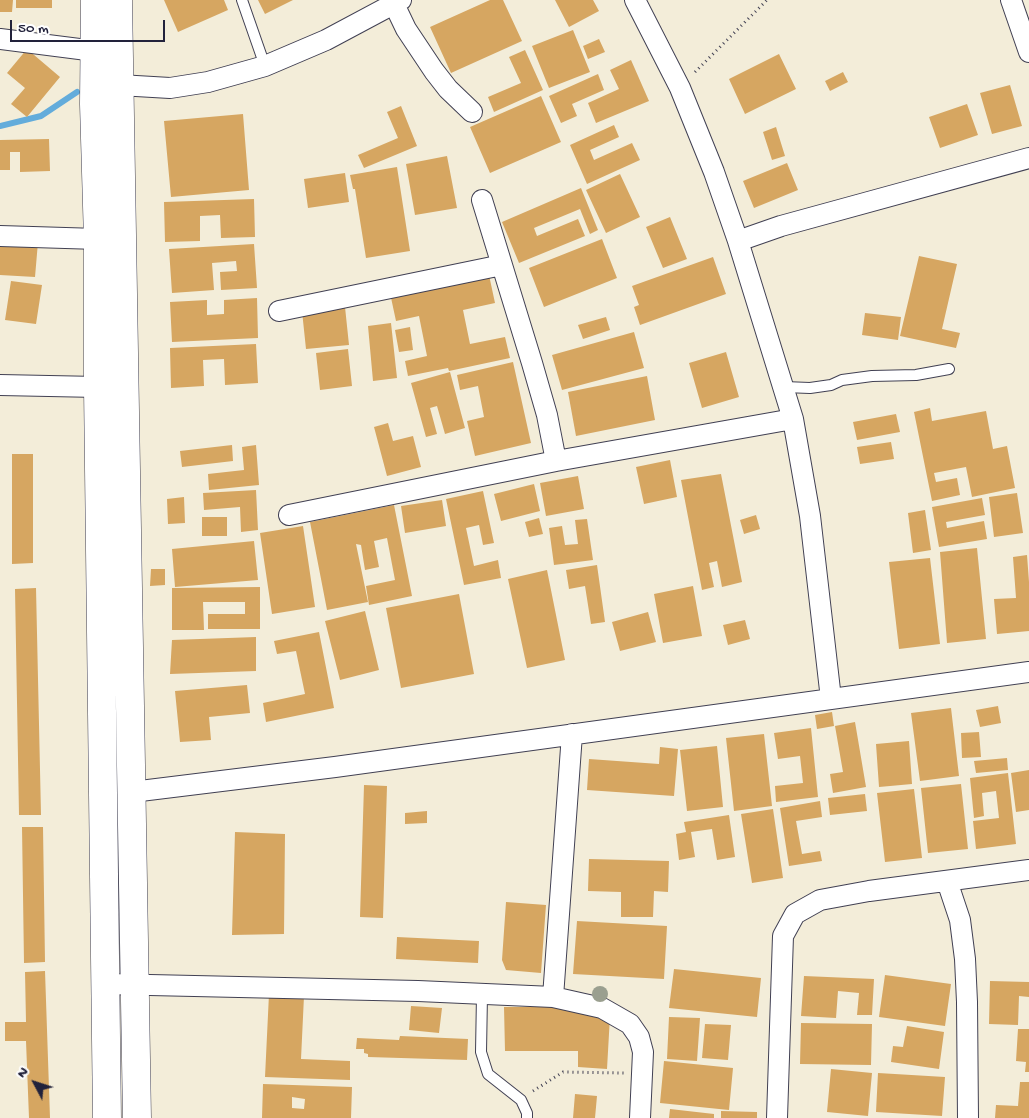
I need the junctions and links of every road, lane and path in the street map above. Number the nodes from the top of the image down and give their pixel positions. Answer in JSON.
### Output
{"nodes":[{"id":1,"x":95,"y":0,"type":"edge"},
{"id":2,"x":118,"y":0,"type":"edge"},
{"id":3,"x":242,"y":0,"type":"edge"},
{"id":4,"x":635,"y":0,"type":"edge"},
{"id":5,"x":767,"y":0,"type":"edge"},
{"id":6,"x":1011,"y":0,"type":"edge"},
{"id":7,"x":398,"y":2,"type":"edge"},
{"id":8,"x":0,"y":39,"type":"edge"},
{"id":9,"x":95,"y":51,"type":"junction"},
{"id":10,"x":1029,"y":52,"type":"edge"},
{"id":11,"x":265,"y":66,"type":"junction"},
{"id":12,"x":118,"y":85,"type":"junction"},
{"id":13,"x":680,"y":88,"type":"junction"},
{"id":14,"x":472,"y":112,"type":"dead end"},
{"id":15,"x":1029,"y":158,"type":"edge"},
{"id":16,"x":482,"y":200,"type":"dead end"},
{"id":17,"x":0,"y":236,"type":"edge"},
{"id":18,"x":98,"y":239,"type":"junction"},
{"id":19,"x":738,"y":241,"type":"junction"},
{"id":20,"x":502,"y":265,"type":"junction"},
{"id":21,"x":279,"y":311,"type":"dead end"},
{"id":22,"x":949,"y":369,"type":"dead end"},
{"id":23,"x":0,"y":386,"type":"edge"},
{"id":24,"x":98,"y":387,"type":"junction"},
{"id":25,"x":784,"y":387,"type":"junction"},
{"id":26,"x":793,"y":419,"type":"junction"},
{"id":27,"x":556,"y":461,"type":"junction"},
{"id":28,"x":288,"y":515,"type":"dead end"},
{"id":29,"x":1029,"y":672,"type":"edge"},
{"id":30,"x":831,"y":699,"type":"junction"},
{"id":31,"x":572,"y":734,"type":"junction"},
{"id":32,"x":132,"y":792,"type":"junction"},
{"id":33,"x":1029,"y":870,"type":"edge"},
{"id":34,"x":947,"y":881,"type":"junction"},
{"id":35,"x":136,"y":983,"type":"junction"},
{"id":36,"x":105,"y":984,"type":"junction"},
{"id":37,"x":482,"y":995,"type":"junction"},
{"id":38,"x":553,"y":997,"type":"junction"},
{"id":39,"x":642,"y":1074,"type":"junction"},
{"id":40,"x":520,"y":1100,"type":"junction"},
{"id":41,"x":107,"y":1118,"type":"edge"},
{"id":42,"x":137,"y":1118,"type":"edge"},
{"id":43,"x":526,"y":1118,"type":"edge"},
{"id":44,"x":640,"y":1118,"type":"edge"},
{"id":45,"x":777,"y":1118,"type":"edge"},
{"id":46,"x":968,"y":1118,"type":"edge"}],
"edges":[{"from":1,"to":9,"type":"main road"},
{"from":2,"to":12,"type":"main road"},
{"from":3,"to":11,"type":"lane"},
{"from":4,"to":13,"type":"street"},
{"from":5,"to":13,"type":"path"},
{"from":6,"to":10,"type":"street"},
{"from":7,"to":11,"type":"street"},
{"from":7,"to":14,"type":"street"},
{"from":8,"to":9,"type":"street"},
{"from":9,"to":18,"type":"main road"},
{"from":11,"to":12,"type":"street"},
{"from":12,"to":32,"type":"main road"},
{"from":13,"to":19,"type":"street"},
{"from":15,"to":19,"type":"street"},
{"from":16,"to":20,"type":"street"},
{"from":17,"to":18,"type":"street"},
{"from":18,"to":24,"type":"main road"},
{"from":19,"to":25,"type":"street"},
{"from":20,"to":21,"type":"street"},
{"from":20,"to":27,"type":"street"},
{"from":22,"to":25,"type":"lane"},
{"from":23,"to":24,"type":"street"},
{"from":24,"to":36,"type":"main road"},
{"from":25,"to":26,"type":"street"},
{"from":26,"to":27,"type":"street"},
{"from":26,"to":30,"type":"street"},
{"from":27,"to":28,"type":"street"},
{"from":29,"to":30,"type":"street"},
{"from":30,"to":31,"type":"street"},
{"from":31,"to":32,"type":"street"},
{"from":31,"to":38,"type":"street"},
{"from":32,"to":35,"type":"main road"},
{"from":33,"to":34,"type":"street"},
{"from":34,"to":45,"type":"street"},
{"from":34,"to":46,"type":"street"},
{"from":35,"to":36,"type":"street"},
{"from":35,"to":37,"type":"street"},
{"from":35,"to":42,"type":"main road"},
{"from":36,"to":41,"type":"main road"},
{"from":37,"to":38,"type":"street"},
{"from":37,"to":40,"type":"lane"},
{"from":38,"to":39,"type":"street"},
{"from":39,"to":40,"type":"path"},
{"from":39,"to":44,"type":"street"},
{"from":40,"to":43,"type":"lane"}]}
